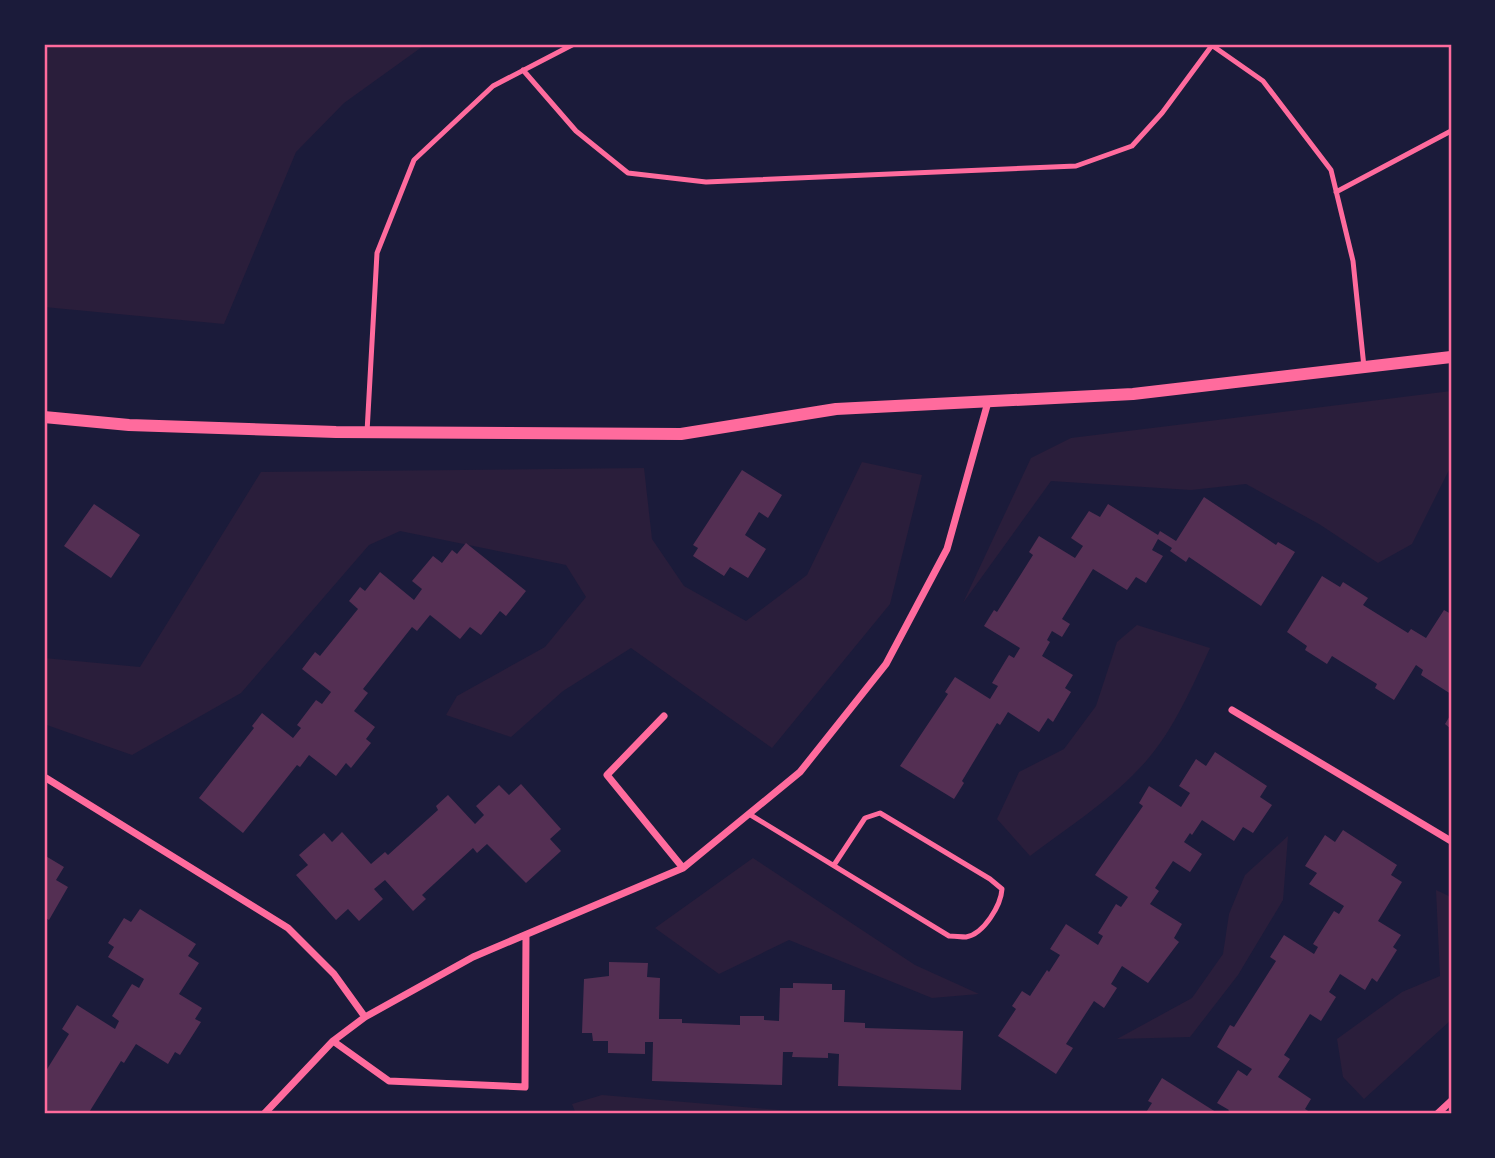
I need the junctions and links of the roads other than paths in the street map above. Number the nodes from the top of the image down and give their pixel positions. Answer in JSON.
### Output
{"nodes":[{"id":1,"x":574,"y":44,"type":"edge"},
{"id":2,"x":1211,"y":44,"type":"edge"},
{"id":3,"x":523,"y":70,"type":"junction"},
{"id":4,"x":1451,"y":131,"type":"edge"},
{"id":5,"x":1336,"y":192,"type":"junction"},
{"id":6,"x":1451,"y":357,"type":"edge"},
{"id":7,"x":1364,"y":367,"type":"junction"},
{"id":8,"x":988,"y":402,"type":"junction"},
{"id":9,"x":44,"y":417,"type":"edge"},
{"id":10,"x":367,"y":432,"type":"junction"},
{"id":11,"x":1232,"y":710,"type":"dead end"},
{"id":12,"x":664,"y":716,"type":"dead end"},
{"id":13,"x":46,"y":778,"type":"dead end"},
{"id":14,"x":749,"y":814,"type":"junction"},
{"id":15,"x":1451,"y":842,"type":"edge"},
{"id":16,"x":834,"y":865,"type":"junction"},
{"id":17,"x":683,"y":868,"type":"junction"},
{"id":18,"x":526,"y":934,"type":"junction"},
{"id":19,"x":365,"y":1017,"type":"junction"},
{"id":20,"x":333,"y":1041,"type":"junction"},
{"id":21,"x":1451,"y":1101,"type":"edge"},
{"id":22,"x":264,"y":1114,"type":"edge"},
{"id":23,"x":1437,"y":1114,"type":"edge"}],
"edges":[{"from":1,"to":3,"type":"lane"},
{"from":2,"to":3,"type":"lane"},
{"from":2,"to":5,"type":"lane"},
{"from":3,"to":10,"type":"lane"},
{"from":4,"to":5,"type":"lane"},
{"from":5,"to":7,"type":"lane"},
{"from":6,"to":7,"type":"street"},
{"from":7,"to":8,"type":"street"},
{"from":8,"to":10,"type":"street"},
{"from":8,"to":14,"type":"street"},
{"from":9,"to":10,"type":"street"},
{"from":11,"to":15,"type":"street"},
{"from":12,"to":17,"type":"street"},
{"from":13,"to":19,"type":"street"},
{"from":14,"to":16,"type":"lane"},
{"from":14,"to":17,"type":"street"},
{"from":16,"to":16,"type":"lane"},
{"from":17,"to":18,"type":"street"},
{"from":18,"to":19,"type":"street"},
{"from":18,"to":20,"type":"street"},
{"from":19,"to":20,"type":"street"},
{"from":20,"to":22,"type":"street"},
{"from":21,"to":23,"type":"street"}]}
